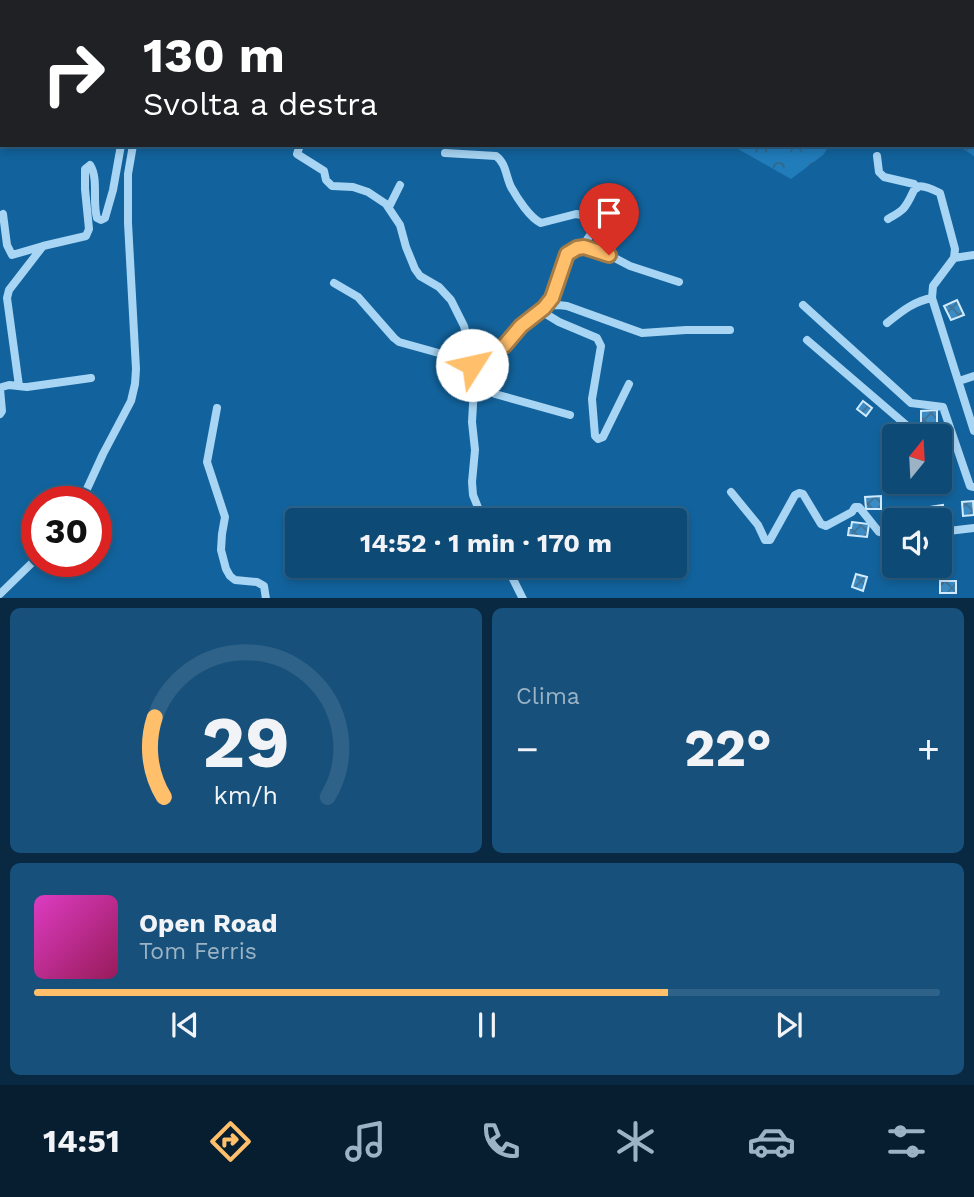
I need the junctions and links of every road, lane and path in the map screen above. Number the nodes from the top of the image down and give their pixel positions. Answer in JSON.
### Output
{"nodes":[{"id":1,"x":121,"y":147,"type":"edge"},
{"id":2,"x":133,"y":147,"type":"edge"},
{"id":3,"x":299,"y":147,"type":"edge"},
{"id":4,"x":445,"y":153,"type":"dead end"},
{"id":5,"x":877,"y":156,"type":"dead end"},
{"id":6,"x":400,"y":185,"type":"dead end"},
{"id":7,"x":917,"y":188,"type":"junction"},
{"id":8,"x":389,"y":207,"type":"junction"},
{"id":9,"x":0,"y":216,"type":"edge"},
{"id":10,"x":888,"y":219,"type":"dead end"},
{"id":11,"x":43,"y":246,"type":"junction"},
{"id":12,"x":582,"y":247,"type":"junction"},
{"id":13,"x":974,"y":255,"type":"edge"},
{"id":14,"x":954,"y":258,"type":"junction"},
{"id":15,"x":679,"y":282,"type":"dead end"},
{"id":16,"x":334,"y":283,"type":"dead end"},
{"id":17,"x":932,"y":298,"type":"junction"},
{"id":18,"x":803,"y":305,"type":"dead end"},
{"id":19,"x":543,"y":308,"type":"junction"},
{"id":20,"x":887,"y":323,"type":"dead end"},
{"id":21,"x":730,"y":330,"type":"dead end"},
{"id":22,"x":807,"y":340,"type":"dead end"},
{"id":23,"x":472,"y":360,"type":"junction"},
{"id":24,"x":974,"y":376,"type":"edge"},
{"id":25,"x":91,"y":378,"type":"dead end"},
{"id":26,"x":959,"y":381,"type":"junction"},
{"id":27,"x":629,"y":384,"type":"dead end"},
{"id":28,"x":19,"y":386,"type":"junction"},
{"id":29,"x":474,"y":387,"type":"junction"},
{"id":30,"x":217,"y":408,"type":"dead end"},
{"id":31,"x":0,"y":414,"type":"edge"},
{"id":32,"x":570,"y":415,"type":"dead end"},
{"id":33,"x":906,"y":424,"type":"edge"},
{"id":34,"x":948,"y":424,"type":"edge"},
{"id":35,"x":974,"y":431,"type":"edge"},
{"id":36,"x":952,"y":435,"type":"edge"},
{"id":37,"x":88,"y":486,"type":"edge"},
{"id":38,"x":974,"y":487,"type":"edge"},
{"id":39,"x":731,"y":492,"type":"dead end"},
{"id":40,"x":478,"y":508,"type":"edge"},
{"id":41,"x":974,"y":528,"type":"edge"},
{"id":42,"x":952,"y":531,"type":"edge"},
{"id":43,"x":882,"y":533,"type":"edge"},
{"id":44,"x":21,"y":573,"type":"edge"},
{"id":45,"x":513,"y":578,"type":"edge"},
{"id":46,"x":0,"y":593,"type":"edge"},
{"id":47,"x":266,"y":598,"type":"edge"},
{"id":48,"x":523,"y":598,"type":"edge"}],
"edges":[{"from":1,"to":11,"type":"street"},
{"from":2,"to":37,"type":"street"},
{"from":3,"to":8,"type":"street"},
{"from":4,"to":12,"type":"street"},
{"from":5,"to":7,"type":"street"},
{"from":6,"to":8,"type":"street"},
{"from":7,"to":10,"type":"street"},
{"from":7,"to":14,"type":"street"},
{"from":8,"to":23,"type":"street"},
{"from":9,"to":11,"type":"street"},
{"from":11,"to":28,"type":"street"},
{"from":12,"to":15,"type":"street"},
{"from":12,"to":19,"type":"street"},
{"from":13,"to":14,"type":"street"},
{"from":14,"to":17,"type":"street"},
{"from":16,"to":23,"type":"street"},
{"from":17,"to":20,"type":"street"},
{"from":17,"to":26,"type":"street"},
{"from":18,"to":34,"type":"street"},
{"from":19,"to":21,"type":"street"},
{"from":19,"to":23,"type":"street"},
{"from":19,"to":27,"type":"street"},
{"from":22,"to":33,"type":"street"},
{"from":23,"to":29,"type":"street"},
{"from":24,"to":26,"type":"street"},
{"from":25,"to":28,"type":"street"},
{"from":26,"to":35,"type":"street"},
{"from":28,"to":31,"type":"street"},
{"from":29,"to":32,"type":"street"},
{"from":29,"to":40,"type":"street"},
{"from":30,"to":47,"type":"street"},
{"from":36,"to":38,"type":"street"},
{"from":39,"to":43,"type":"street"},
{"from":41,"to":42,"type":"street"},
{"from":44,"to":46,"type":"street"},
{"from":45,"to":48,"type":"street"}]}
